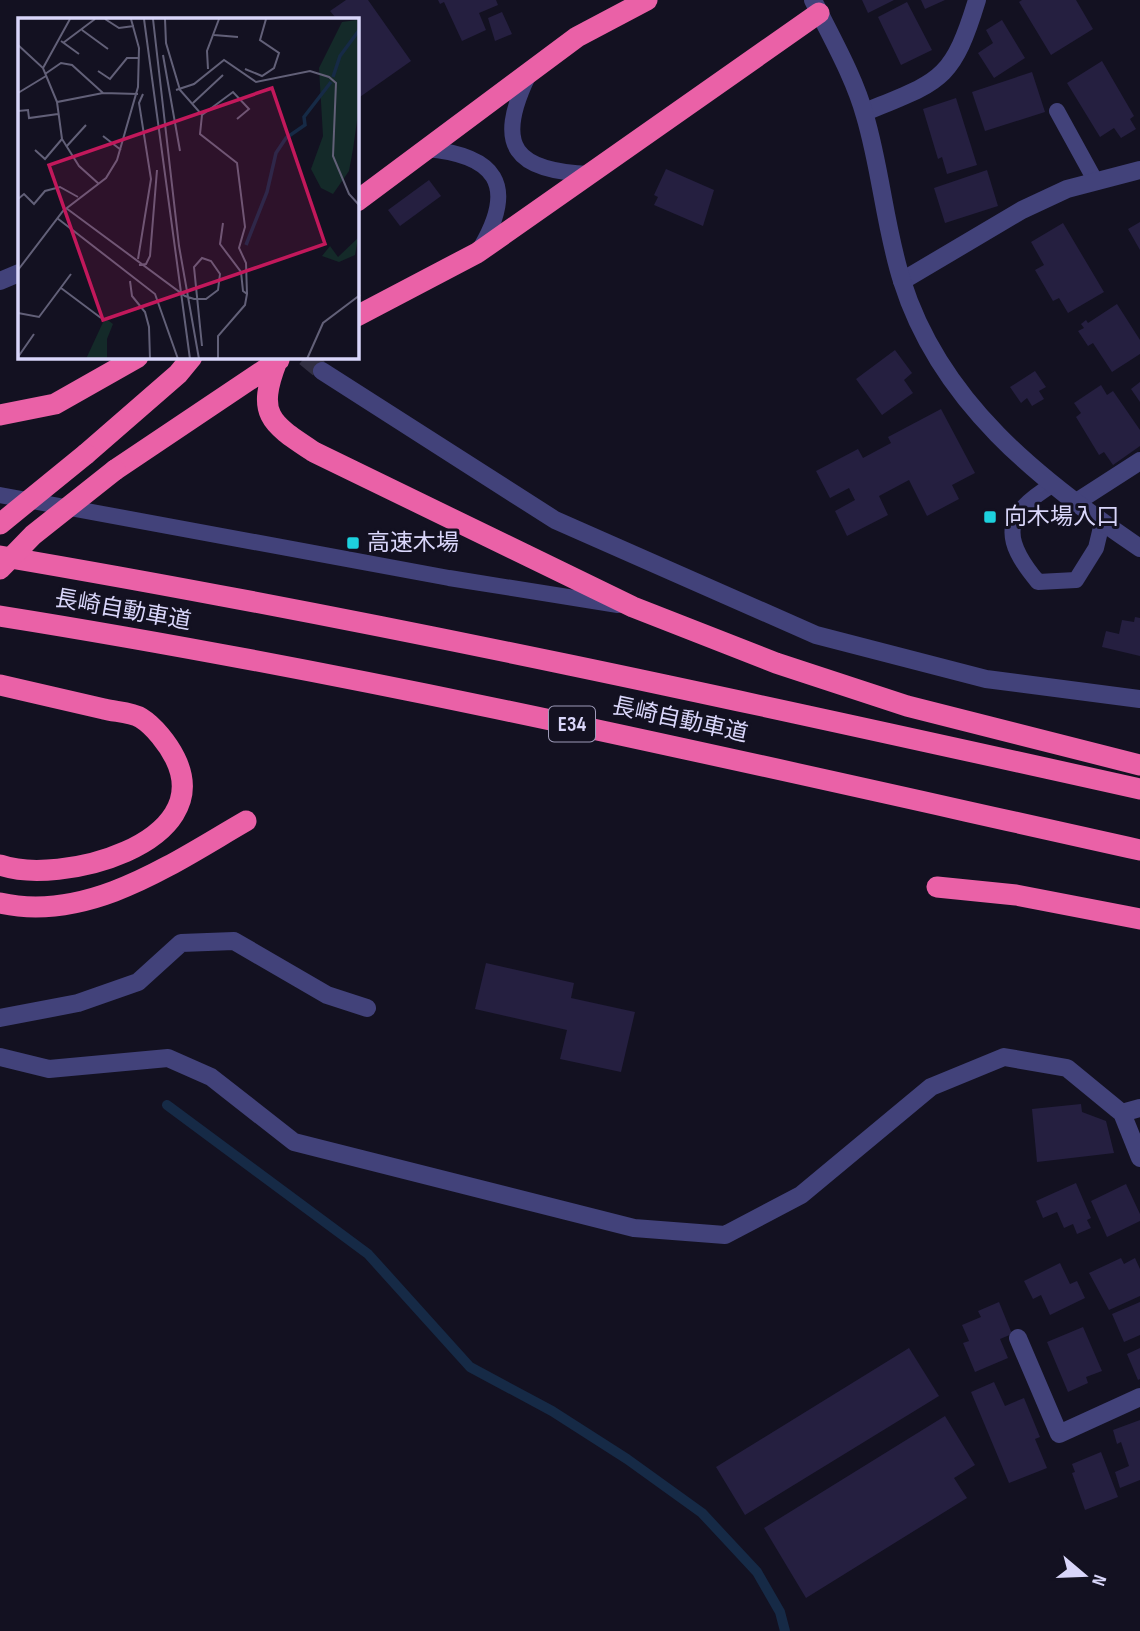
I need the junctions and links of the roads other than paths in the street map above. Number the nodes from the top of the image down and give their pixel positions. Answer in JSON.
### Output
{"nodes":[{"id":1,"x":647,"y":0,"type":"edge"},
{"id":2,"x":977,"y":0,"type":"edge"},
{"id":3,"x":816,"y":6,"type":"edge"},
{"id":4,"x":531,"y":71,"type":"junction"},
{"id":5,"x":1057,"y":111,"type":"dead end"},
{"id":6,"x":864,"y":113,"type":"junction"},
{"id":7,"x":426,"y":149,"type":"junction"},
{"id":8,"x":1140,"y":170,"type":"edge"},
{"id":9,"x":590,"y":174,"type":"junction"},
{"id":10,"x":1096,"y":182,"type":"junction"},
{"id":11,"x":359,"y":199,"type":"edge"},
{"id":12,"x":477,"y":253,"type":"junction"},
{"id":13,"x":18,"y":274,"type":"edge"},
{"id":14,"x":0,"y":281,"type":"edge"},
{"id":15,"x":902,"y":281,"type":"junction"},
{"id":16,"x":359,"y":315,"type":"edge"},
{"id":17,"x":134,"y":359,"type":"edge"},
{"id":18,"x":190,"y":359,"type":"edge"},
{"id":19,"x":280,"y":359,"type":"edge"},
{"id":20,"x":322,"y":371,"type":"tunnel mouth"},
{"id":21,"x":0,"y":415,"type":"edge"},
{"id":22,"x":1140,"y":461,"type":"edge"},
{"id":23,"x":1052,"y":485,"type":"junction"},
{"id":24,"x":0,"y":495,"type":"edge"},
{"id":25,"x":1078,"y":501,"type":"junction"},
{"id":26,"x":1102,"y":523,"type":"junction"},
{"id":27,"x":0,"y":524,"type":"edge"},
{"id":28,"x":1140,"y":548,"type":"edge"},
{"id":29,"x":0,"y":556,"type":"edge"},
{"id":30,"x":0,"y":569,"type":"edge"},
{"id":31,"x":633,"y":607,"type":"junction"},
{"id":32,"x":0,"y":616,"type":"edge"},
{"id":33,"x":0,"y":685,"type":"edge"},
{"id":34,"x":1140,"y":699,"type":"edge"},
{"id":35,"x":1140,"y":765,"type":"edge"},
{"id":36,"x":1140,"y":789,"type":"edge"},
{"id":37,"x":246,"y":821,"type":"dead end"},
{"id":38,"x":1140,"y":850,"type":"edge"},
{"id":39,"x":0,"y":865,"type":"edge"},
{"id":40,"x":937,"y":887,"type":"dead end"},
{"id":41,"x":0,"y":903,"type":"edge"},
{"id":42,"x":1140,"y":919,"type":"edge"},
{"id":43,"x":367,"y":1009,"type":"dead end"},
{"id":44,"x":0,"y":1018,"type":"edge"},
{"id":45,"x":0,"y":1057,"type":"edge"},
{"id":46,"x":1140,"y":1108,"type":"edge"},
{"id":47,"x":1123,"y":1114,"type":"junction"},
{"id":48,"x":1140,"y":1158,"type":"edge"},
{"id":49,"x":1018,"y":1338,"type":"dead end"},
{"id":50,"x":1140,"y":1397,"type":"edge"}],
"edges":[{"from":1,"to":4,"type":"highway"},
{"from":2,"to":6,"type":"street"},
{"from":3,"to":6,"type":"street"},
{"from":3,"to":9,"type":"highway"},
{"from":4,"to":7,"type":"highway"},
{"from":4,"to":9,"type":"lane"},
{"from":5,"to":10,"type":"lane"},
{"from":6,"to":15,"type":"street"},
{"from":7,"to":11,"type":"highway"},
{"from":7,"to":12,"type":"lane"},
{"from":8,"to":10,"type":"street"},
{"from":9,"to":12,"type":"highway"},
{"from":10,"to":15,"type":"street"},
{"from":12,"to":16,"type":"highway"},
{"from":13,"to":14,"type":"street"},
{"from":15,"to":23,"type":"street"},
{"from":17,"to":21,"type":"highway"},
{"from":18,"to":27,"type":"highway","bridge":true},
{"from":19,"to":30,"type":"highway","bridge":true},
{"from":19,"to":31,"type":"highway"},
{"from":20,"to":34,"type":"street"},
{"from":22,"to":25,"type":"street"},
{"from":23,"to":25,"type":"street"},
{"from":23,"to":26,"type":"lane"},
{"from":24,"to":31,"type":"lane"},
{"from":25,"to":26,"type":"street"},
{"from":26,"to":28,"type":"street"},
{"from":29,"to":36,"type":"highway","name":"長崎自動車道"},
{"from":31,"to":35,"type":"highway"},
{"from":32,"to":38,"type":"highway","name":"長崎自動車道","number":"E34"},
{"from":33,"to":39,"type":"highway"},
{"from":37,"to":41,"type":"highway"},
{"from":40,"to":42,"type":"highway"},
{"from":43,"to":44,"type":"street"},
{"from":45,"to":47,"type":"street"},
{"from":46,"to":47,"type":"street"},
{"from":47,"to":48,"type":"street"},
{"from":49,"to":50,"type":"street"}]}
